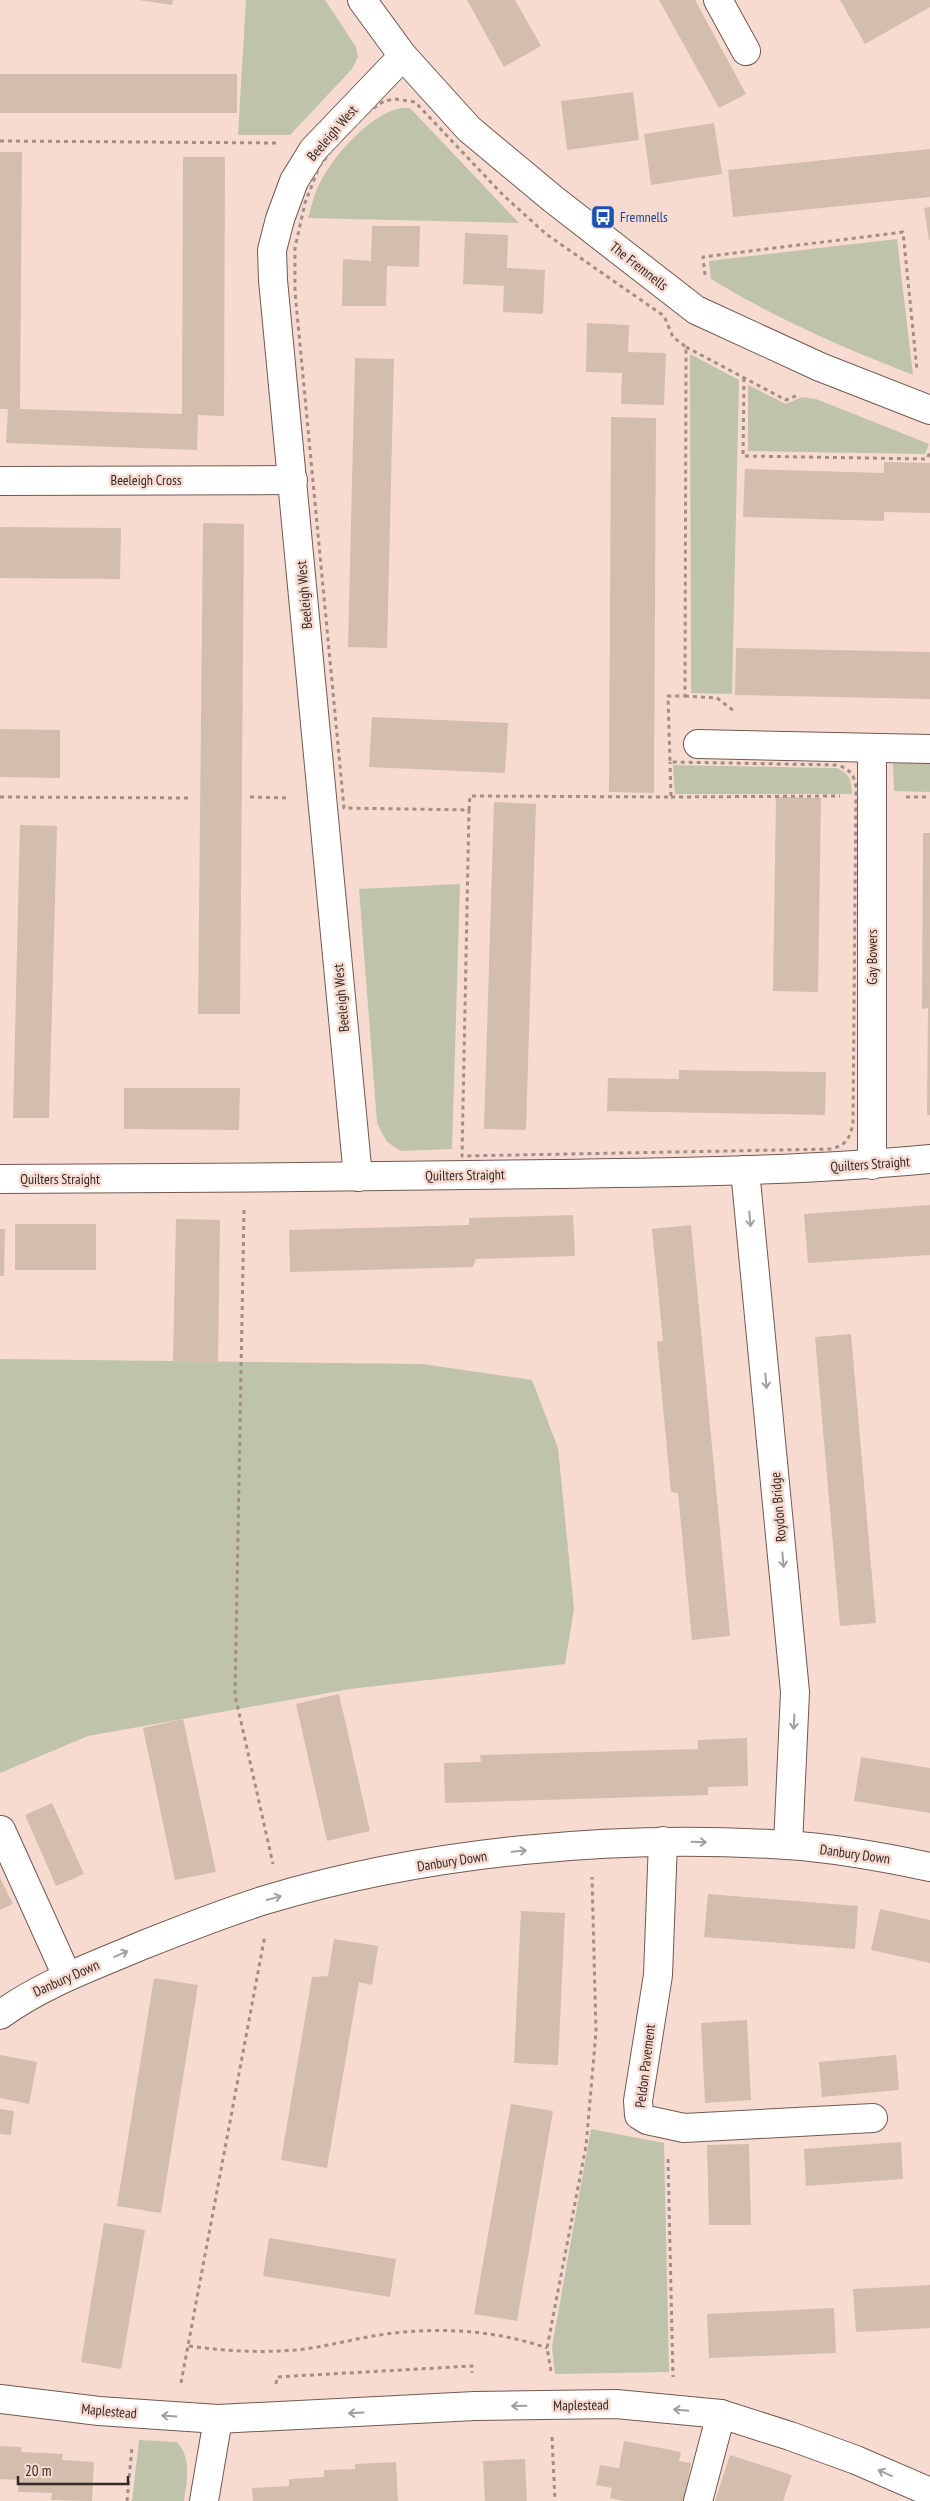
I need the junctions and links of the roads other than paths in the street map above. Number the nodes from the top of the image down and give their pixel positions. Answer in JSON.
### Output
{"nodes":[{"id":1,"x":362,"y":0,"type":"edge"},
{"id":2,"x":718,"y":0,"type":"edge"},
{"id":3,"x":746,"y":51,"type":"dead end"},
{"id":4,"x":403,"y":56,"type":"junction"},
{"id":5,"x":930,"y":410,"type":"edge"},
{"id":6,"x":0,"y":480,"type":"edge"},
{"id":7,"x":293,"y":480,"type":"junction"},
{"id":8,"x":698,"y":744,"type":"dead end"},
{"id":9,"x":872,"y":749,"type":"junction"},
{"id":10,"x":930,"y":749,"type":"edge"},
{"id":11,"x":930,"y":1159,"type":"edge"},
{"id":12,"x":872,"y":1165,"type":"junction"},
{"id":13,"x":746,"y":1170,"type":"junction"},
{"id":14,"x":358,"y":1177,"type":"junction"},
{"id":15,"x":0,"y":1179,"type":"edge"},
{"id":16,"x":1,"y":1830,"type":"edge"},
{"id":17,"x":663,"y":1842,"type":"junction"},
{"id":18,"x":788,"y":1845,"type":"junction"},
{"id":19,"x":930,"y":1867,"type":"edge"},
{"id":20,"x":67,"y":1976,"type":"junction"},
{"id":21,"x":0,"y":2015,"type":"edge"},
{"id":22,"x":873,"y":2118,"type":"dead end"},
{"id":23,"x":0,"y":2399,"type":"edge"},
{"id":24,"x":721,"y":2414,"type":"junction"},
{"id":25,"x":218,"y":2419,"type":"junction"},
{"id":26,"x":930,"y":2492,"type":"edge"},
{"id":27,"x":204,"y":2501,"type":"edge"},
{"id":28,"x":698,"y":2501,"type":"edge"}],
"edges":[{"from":1,"to":4,"type":"street","name":"The Fremnells"},
{"from":2,"to":3,"type":"street"},
{"from":4,"to":5,"type":"street","name":"The Fremnells"},
{"from":4,"to":7,"type":"street","name":"Beeleigh West"},
{"from":6,"to":7,"type":"street","name":"Beeleigh Cross"},
{"from":7,"to":14,"type":"street","name":"Beeleigh West"},
{"from":8,"to":9,"type":"street"},
{"from":9,"to":10,"type":"street"},
{"from":9,"to":12,"type":"street","name":"Gay Bowers"},
{"from":11,"to":12,"type":"street","name":"Quilters Straight"},
{"from":12,"to":13,"type":"street","name":"Quilters Straight"},
{"from":13,"to":14,"type":"street","name":"Quilters Straight"},
{"from":13,"to":18,"type":"street","name":"Roydon Bridge","one_way":true},
{"from":14,"to":15,"type":"street","name":"Quilters Straight"},
{"from":16,"to":20,"type":"street"},
{"from":17,"to":18,"type":"street","name":"Danbury Down","one_way":true},
{"from":20,"to":17,"type":"street","name":"Danbury Down","one_way":true},
{"from":17,"to":22,"type":"street","name":"Peldon Pavement"},
{"from":18,"to":19,"type":"street","name":"Danbury Down"},
{"from":20,"to":21,"type":"street","name":"Danbury Down"},
{"from":25,"to":23,"type":"street","name":"Maplestead","one_way":true},
{"from":24,"to":25,"type":"street","name":"Maplestead","one_way":true},
{"from":26,"to":24,"type":"street","name":"Maplestead","one_way":true},
{"from":24,"to":28,"type":"street"},
{"from":25,"to":27,"type":"street"}]}
